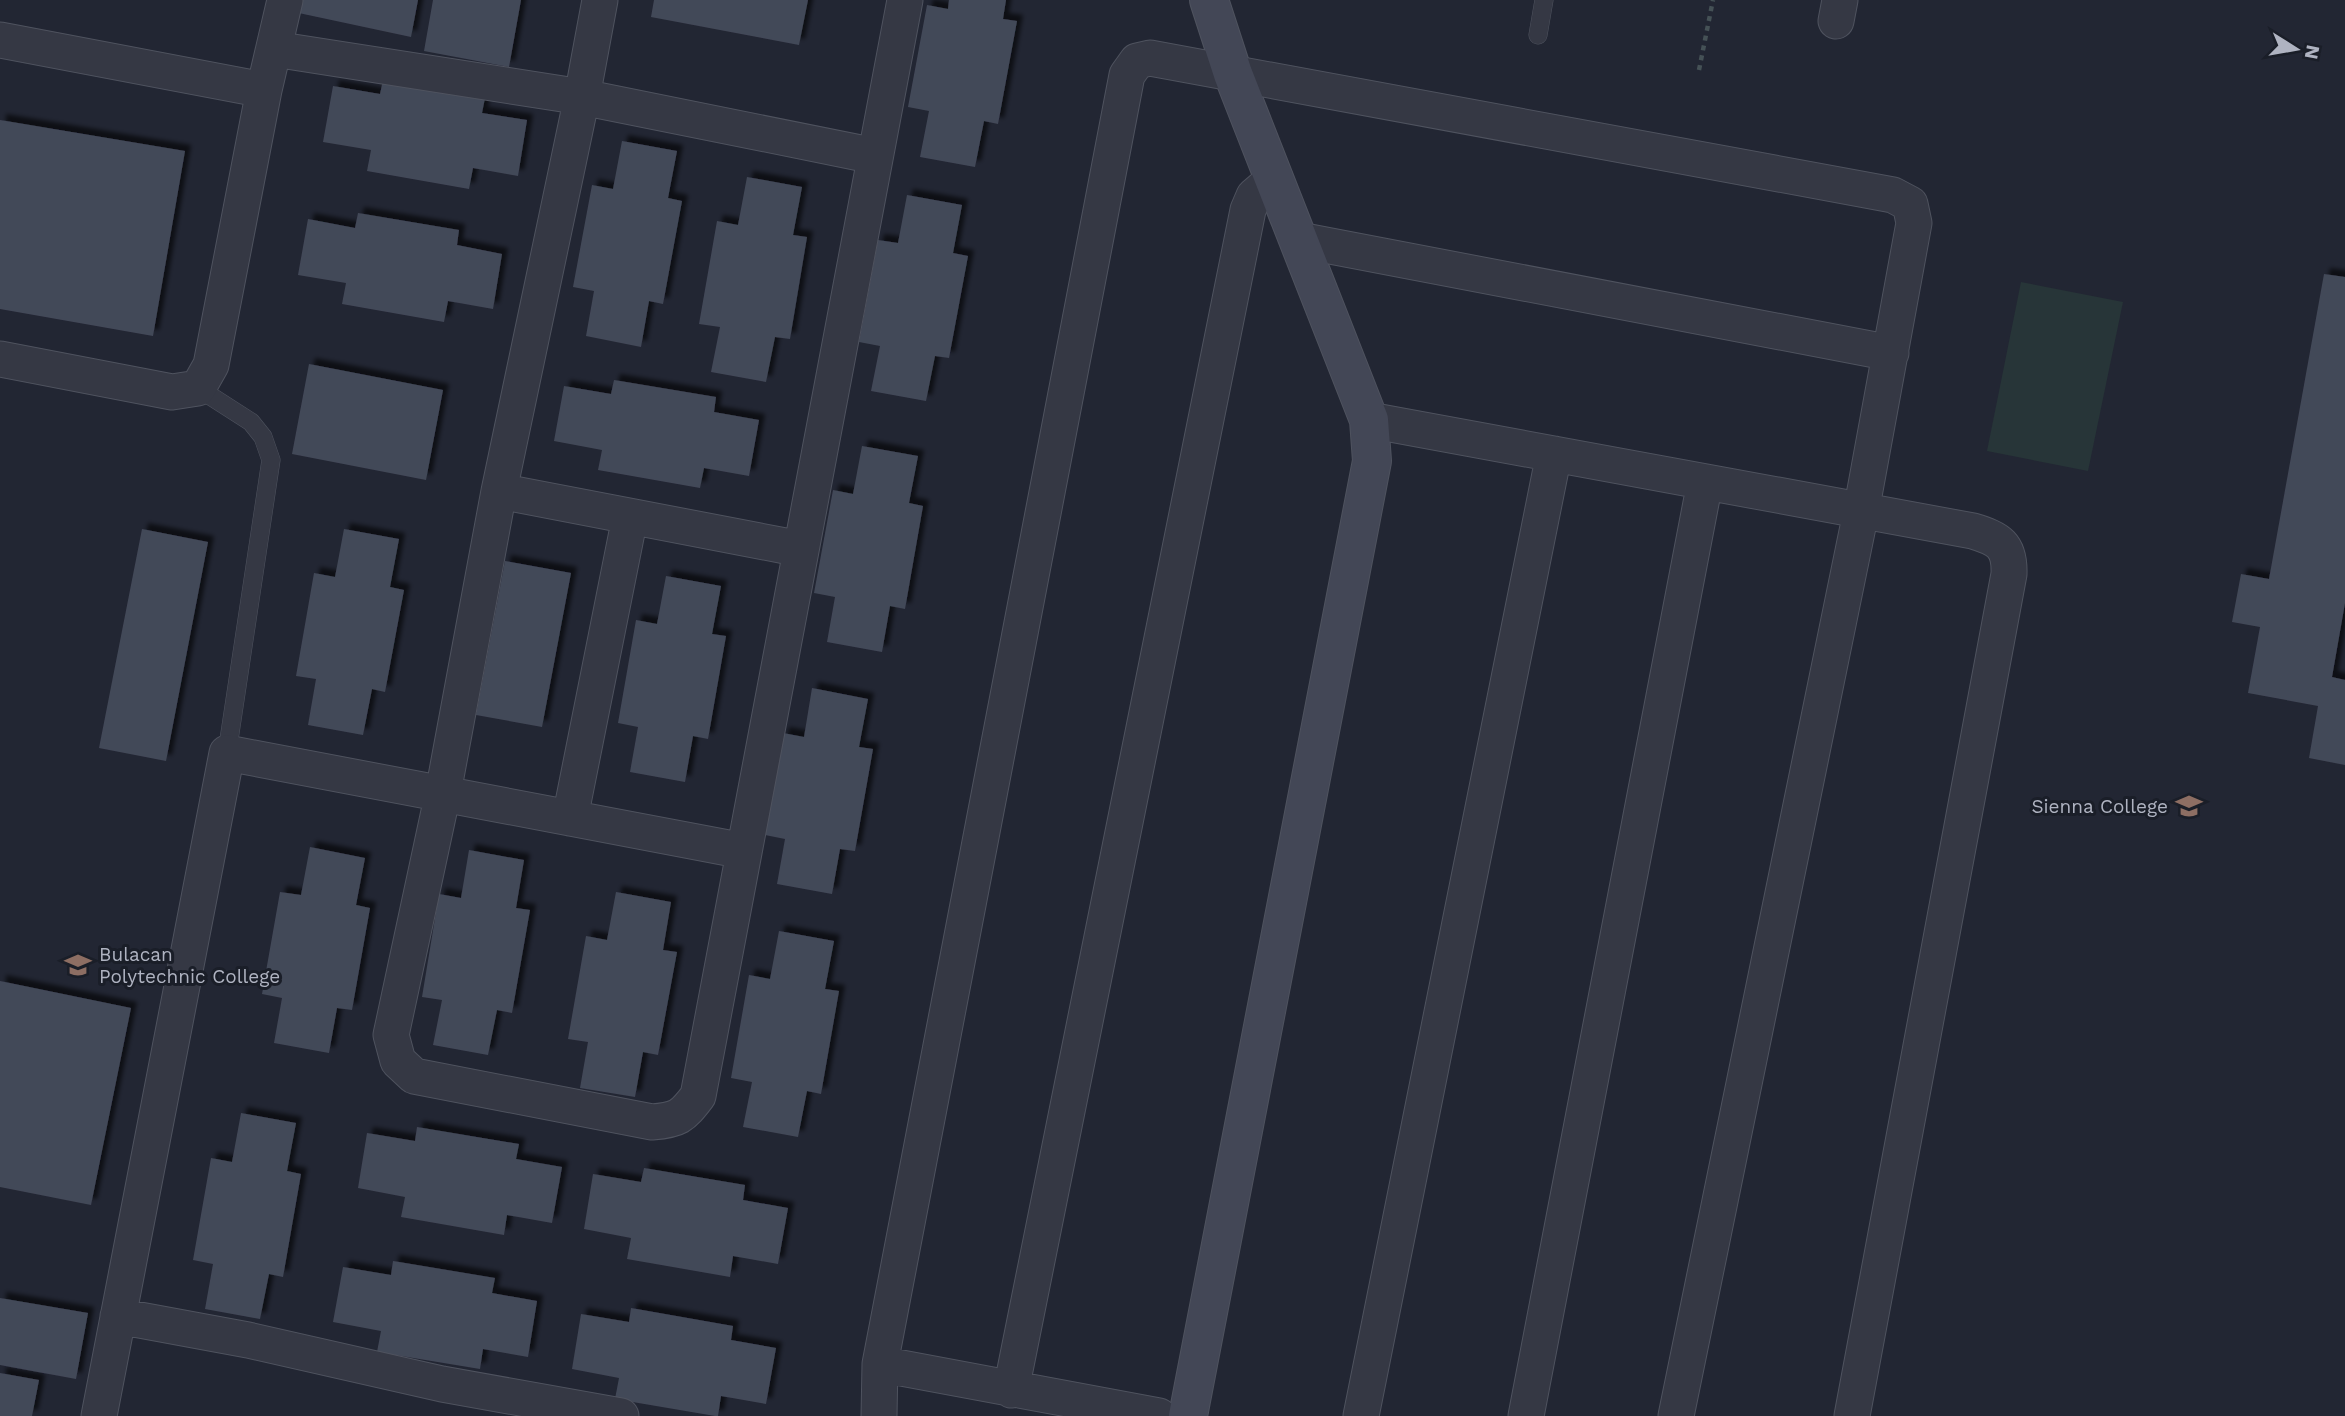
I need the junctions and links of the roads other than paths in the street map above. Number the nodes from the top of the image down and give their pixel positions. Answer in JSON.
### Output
{"nodes":[{"id":1,"x":285,"y":0,"type":"edge"},
{"id":2,"x":600,"y":0,"type":"edge"},
{"id":3,"x":905,"y":0,"type":"edge"},
{"id":4,"x":1209,"y":0,"type":"edge"},
{"id":5,"x":1545,"y":0,"type":"edge"},
{"id":6,"x":1538,"y":35,"type":"dead end"},
{"id":7,"x":0,"y":40,"type":"edge"},
{"id":8,"x":274,"y":49,"type":"junction"},
{"id":9,"x":1233,"y":74,"type":"junction"},
{"id":10,"x":264,"y":90,"type":"junction"},
{"id":11,"x":582,"y":97,"type":"junction"},
{"id":12,"x":875,"y":156,"type":"junction"},
{"id":13,"x":1275,"y":178,"type":"junction"},
{"id":14,"x":1300,"y":240,"type":"junction"},
{"id":15,"x":1891,"y":353,"type":"junction"},
{"id":16,"x":0,"y":359,"type":"edge"},
{"id":17,"x":198,"y":388,"type":"junction"},
{"id":18,"x":1369,"y":420,"type":"junction"},
{"id":19,"x":1554,"y":454,"type":"junction"},
{"id":20,"x":1705,"y":482,"type":"junction"},
{"id":21,"x":499,"y":491,"type":"junction"},
{"id":22,"x":1861,"y":512,"type":"junction"},
{"id":23,"x":630,"y":517,"type":"junction"},
{"id":24,"x":801,"y":549,"type":"junction"},
{"id":25,"x":227,"y":753,"type":"junction"},
{"id":26,"x":443,"y":793,"type":"junction"},
{"id":27,"x":570,"y":818,"type":"junction"},
{"id":28,"x":744,"y":851,"type":"junction"},
{"id":29,"x":118,"y":1316,"type":"junction"},
{"id":30,"x":880,"y":1364,"type":"junction"},
{"id":31,"x":1011,"y":1390,"type":"junction"},
{"id":32,"x":99,"y":1416,"type":"edge"},
{"id":33,"x":621,"y":1416,"type":"edge"},
{"id":34,"x":879,"y":1416,"type":"edge"},
{"id":35,"x":1159,"y":1416,"type":"edge"},
{"id":36,"x":1188,"y":1416,"type":"edge"},
{"id":37,"x":1362,"y":1416,"type":"edge"},
{"id":38,"x":1526,"y":1416,"type":"edge"},
{"id":39,"x":1676,"y":1416,"type":"edge"},
{"id":40,"x":1852,"y":1416,"type":"edge"}],
"edges":[{"from":1,"to":8,"type":"street"},
{"from":2,"to":11,"type":"street"},
{"from":3,"to":12,"type":"street"},
{"from":4,"to":9,"type":"street"},
{"from":5,"to":6,"type":"lane"},
{"from":7,"to":10,"type":"street"},
{"from":8,"to":10,"type":"street"},
{"from":8,"to":11,"type":"street"},
{"from":9,"to":13,"type":"street"},
{"from":9,"to":15,"type":"street"},
{"from":9,"to":30,"type":"street"},
{"from":10,"to":17,"type":"street"},
{"from":11,"to":12,"type":"street"},
{"from":11,"to":21,"type":"street"},
{"from":12,"to":24,"type":"street"},
{"from":13,"to":14,"type":"street"},
{"from":13,"to":31,"type":"street"},
{"from":14,"to":15,"type":"street"},
{"from":14,"to":18,"type":"street"},
{"from":15,"to":22,"type":"street"},
{"from":16,"to":17,"type":"street"},
{"from":17,"to":25,"type":"lane"},
{"from":18,"to":19,"type":"street"},
{"from":18,"to":36,"type":"street"},
{"from":19,"to":20,"type":"street"},
{"from":19,"to":37,"type":"street"},
{"from":20,"to":22,"type":"street"},
{"from":20,"to":38,"type":"street"},
{"from":21,"to":23,"type":"street"},
{"from":21,"to":26,"type":"street"},
{"from":22,"to":39,"type":"street"},
{"from":22,"to":40,"type":"street"},
{"from":23,"to":24,"type":"street"},
{"from":23,"to":27,"type":"street"},
{"from":24,"to":28,"type":"street"},
{"from":25,"to":26,"type":"street"},
{"from":25,"to":29,"type":"street"},
{"from":26,"to":27,"type":"street"},
{"from":26,"to":28,"type":"street"},
{"from":27,"to":28,"type":"street"},
{"from":29,"to":32,"type":"street"},
{"from":29,"to":33,"type":"street"},
{"from":30,"to":31,"type":"street"},
{"from":30,"to":34,"type":"street"},
{"from":31,"to":35,"type":"street"}]}
